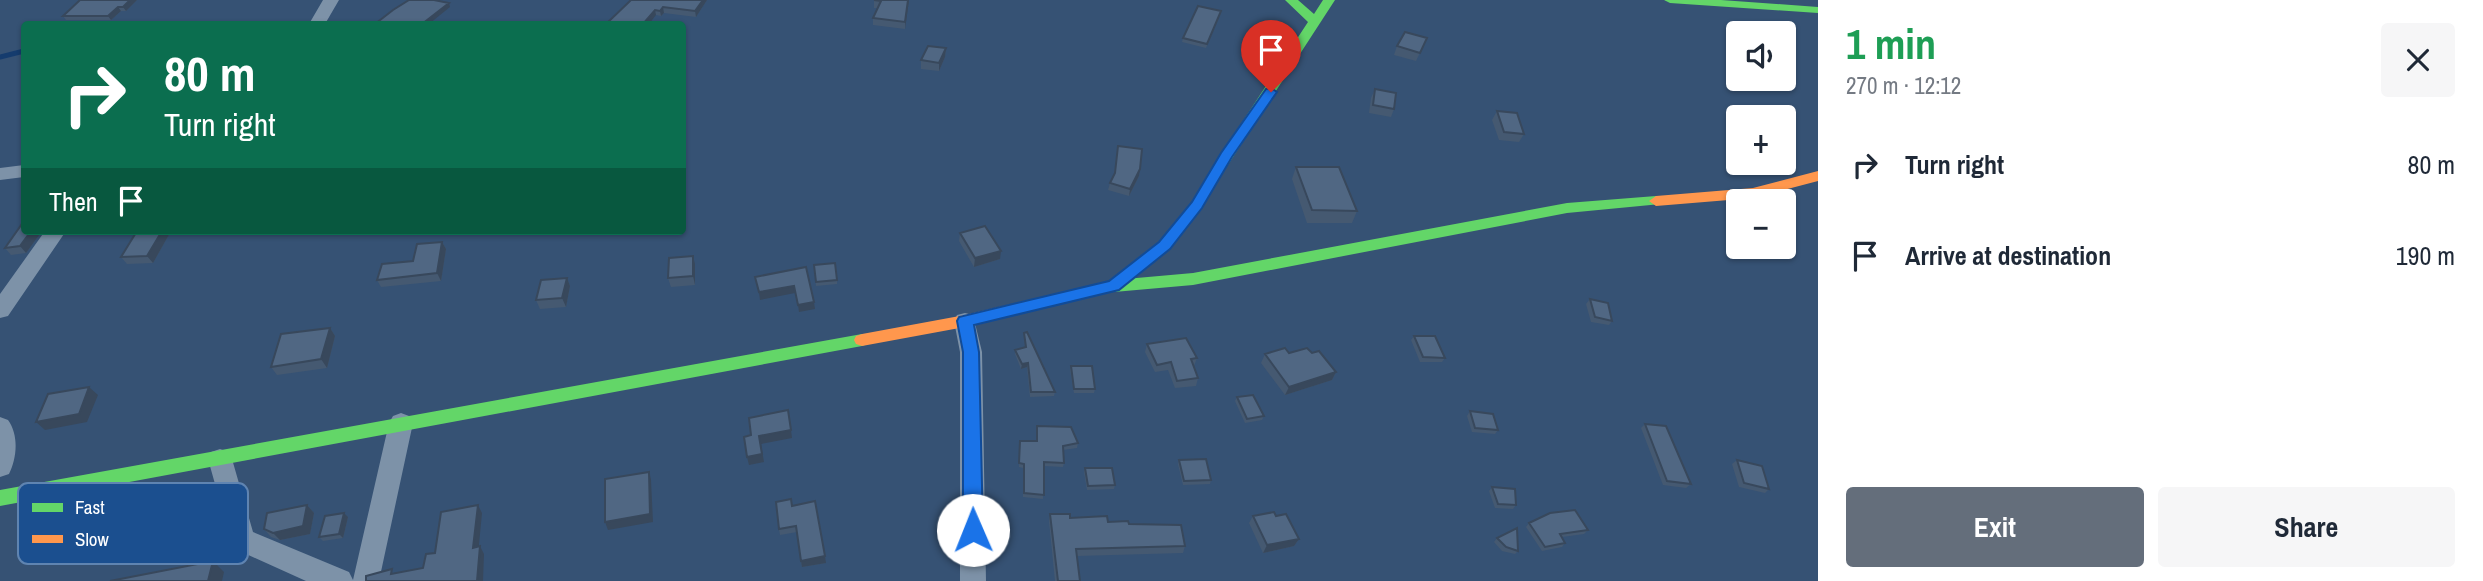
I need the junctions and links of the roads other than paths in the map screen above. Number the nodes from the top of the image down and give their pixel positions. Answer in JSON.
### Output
{"nodes":[{"id":1,"x":331,"y":0,"type":"edge"},
{"id":2,"x":1291,"y":0,"type":"edge"},
{"id":3,"x":1329,"y":0,"type":"edge"},
{"id":4,"x":1670,"y":0,"type":"edge"},
{"id":5,"x":1818,"y":10,"type":"edge"},
{"id":6,"x":319,"y":21,"type":"edge"},
{"id":7,"x":1315,"y":22,"type":"junction"},
{"id":8,"x":21,"y":171,"type":"edge"},
{"id":9,"x":0,"y":174,"type":"edge"},
{"id":10,"x":1818,"y":176,"type":"edge"},
{"id":11,"x":53,"y":235,"type":"edge"},
{"id":12,"x":1114,"y":286,"type":"junction"},
{"id":13,"x":0,"y":310,"type":"edge"},
{"id":14,"x":965,"y":321,"type":"junction"},
{"id":15,"x":401,"y":423,"type":"junction"},
{"id":16,"x":0,"y":426,"type":"edge"},
{"id":17,"x":220,"y":459,"type":"junction"},
{"id":18,"x":0,"y":467,"type":"edge"},
{"id":19,"x":85,"y":483,"type":"edge"},
{"id":20,"x":227,"y":483,"type":"edge"},
{"id":21,"x":18,"y":495,"type":"edge"},
{"id":22,"x":0,"y":498,"type":"edge"},
{"id":23,"x":248,"y":543,"type":"edge"},
{"id":24,"x":340,"y":581,"type":"edge"},
{"id":25,"x":366,"y":581,"type":"edge"},
{"id":26,"x":973,"y":581,"type":"edge"}],
"edges":[{"from":1,"to":6,"type":"street"},
{"from":2,"to":7,"type":"main road"},
{"from":3,"to":7,"type":"main road"},
{"from":4,"to":5,"type":"main road"},
{"from":7,"to":12,"type":"main road"},
{"from":8,"to":9,"type":"street"},
{"from":10,"to":12,"type":"main road"},
{"from":11,"to":13,"type":"street"},
{"from":12,"to":14,"type":"main road"},
{"from":14,"to":15,"type":"main road"},
{"from":14,"to":26,"type":"street"},
{"from":15,"to":17,"type":"main road"},
{"from":15,"to":25,"type":"street"},
{"from":16,"to":18,"type":"street"},
{"from":17,"to":19,"type":"main road"},
{"from":17,"to":20,"type":"street"},
{"from":21,"to":22,"type":"main road"},
{"from":23,"to":24,"type":"street"}]}
